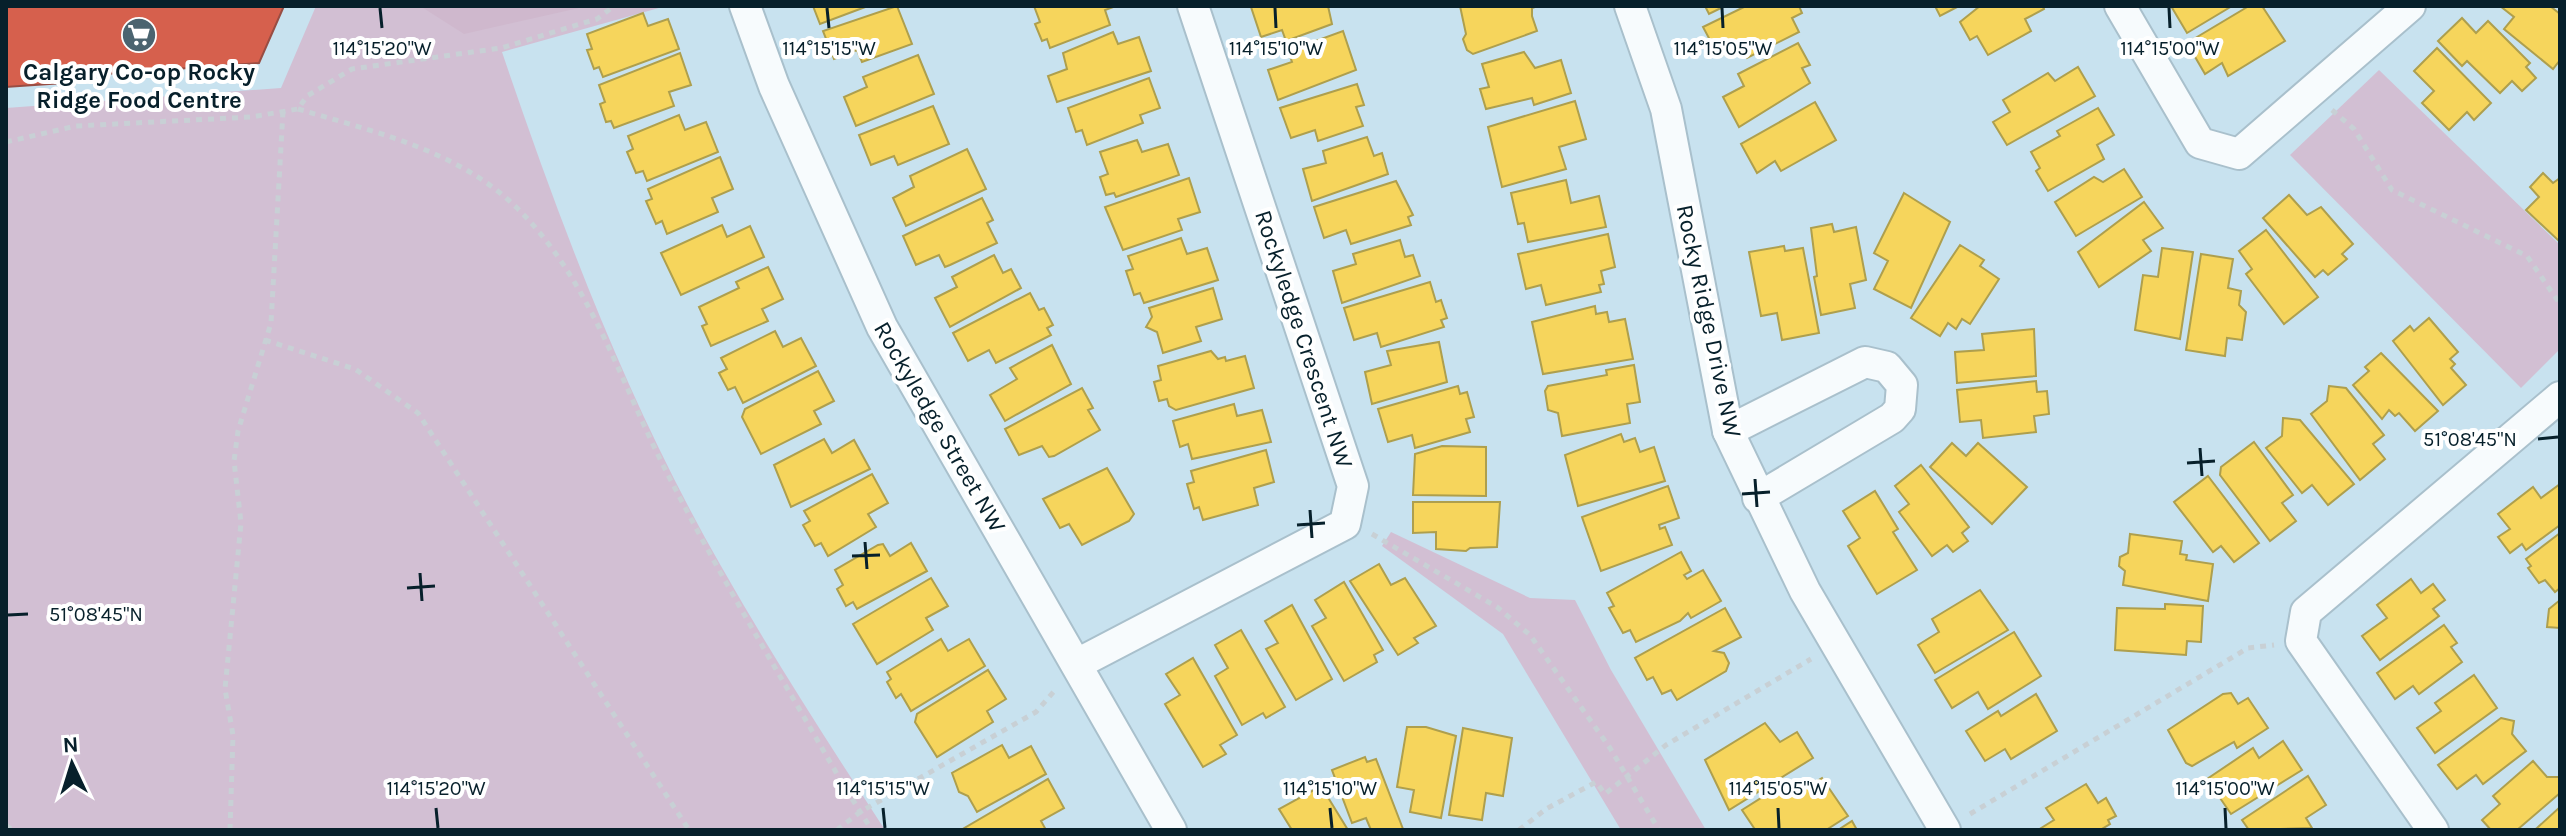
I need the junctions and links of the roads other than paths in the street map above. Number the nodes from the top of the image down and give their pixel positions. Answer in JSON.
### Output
{"nodes":[{"id":1,"x":745,"y":6,"type":"edge"},
{"id":2,"x":1193,"y":6,"type":"edge"},
{"id":3,"x":1630,"y":6,"type":"edge"},
{"id":4,"x":2120,"y":6,"type":"edge"},
{"id":5,"x":2410,"y":6,"type":"edge"},
{"id":6,"x":2560,"y":397,"type":"edge"},
{"id":7,"x":1728,"y":431,"type":"junction"},
{"id":8,"x":1758,"y":498,"type":"junction"},
{"id":9,"x":1077,"y":664,"type":"junction"},
{"id":10,"x":1956,"y":823,"type":"edge"},
{"id":11,"x":1171,"y":830,"type":"edge"},
{"id":12,"x":2433,"y":830,"type":"edge"}],
"edges":[{"from":1,"to":9,"type":"street","name":"Rockyledge Street NW"},
{"from":2,"to":9,"type":"street","name":"Rockyledge Crescent NW"},
{"from":3,"to":7,"type":"street","name":"Rocky Ridge Drive NW"},
{"from":4,"to":5,"type":"street"},
{"from":6,"to":12,"type":"street"},
{"from":7,"to":8,"type":"street","name":"Rocky Ridge Drive NW"},
{"from":7,"to":8,"type":"street"},
{"from":8,"to":10,"type":"street","name":"Rocky Ridge Drive NW"},
{"from":9,"to":11,"type":"street","name":"Rockyledge Street NW"}]}
